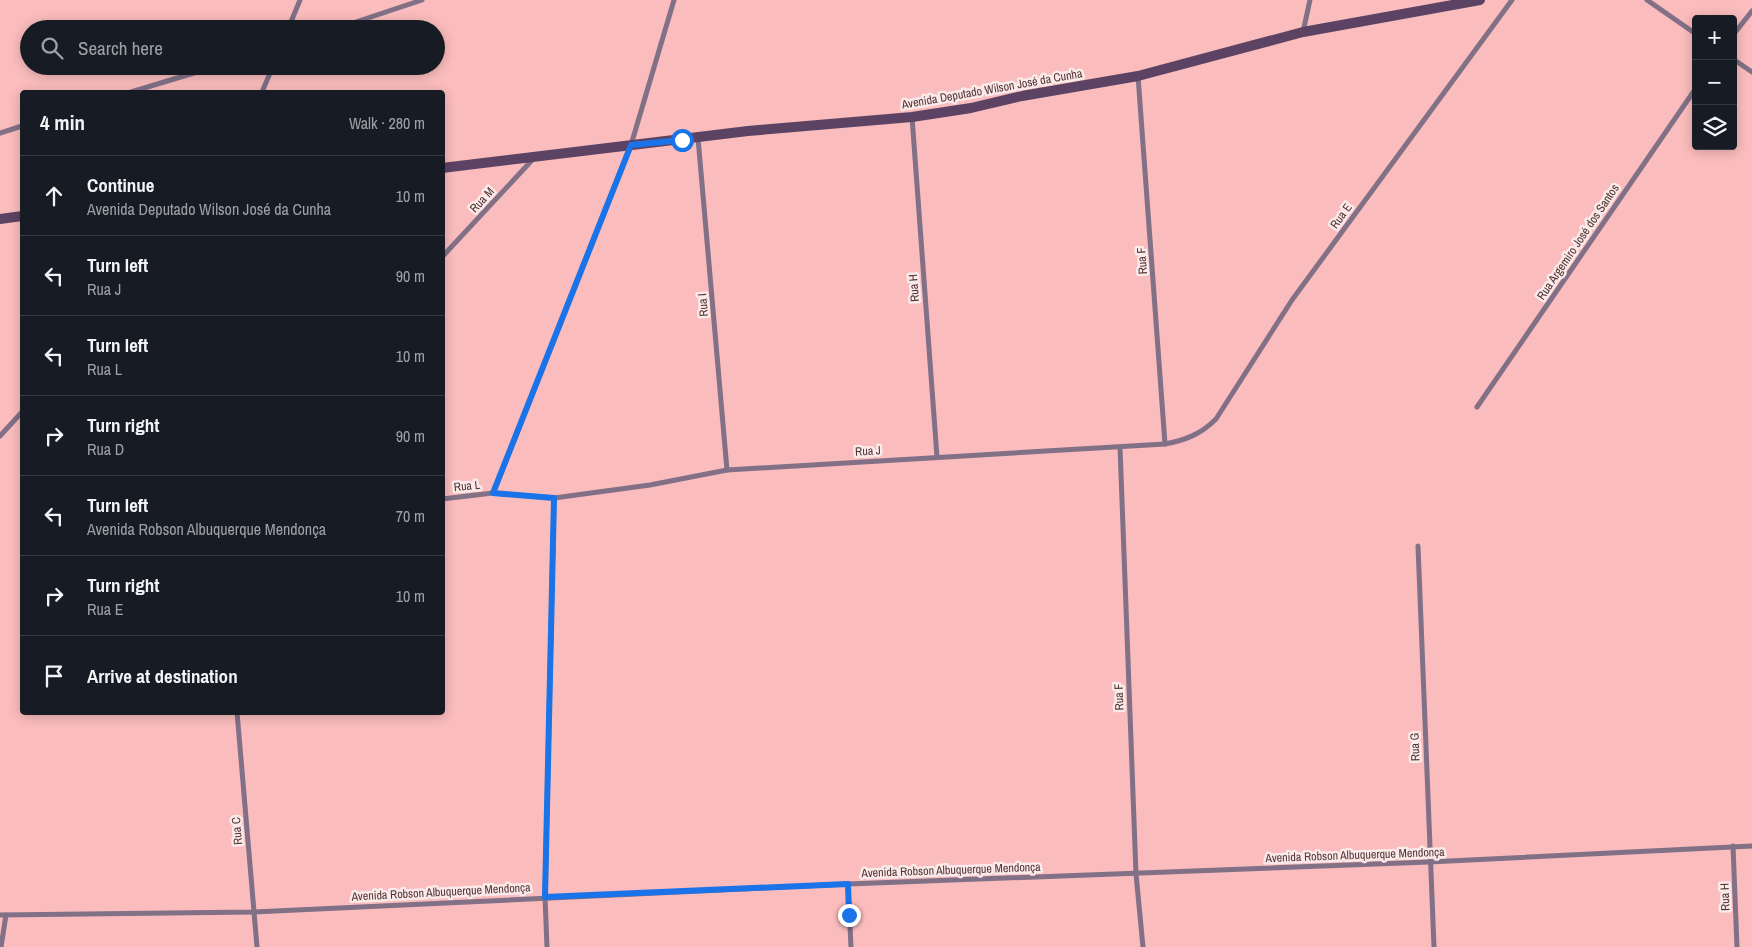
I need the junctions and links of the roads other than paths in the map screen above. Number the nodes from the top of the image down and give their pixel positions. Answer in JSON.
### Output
{"nodes":[{"id":1,"x":300,"y":0,"type":"edge"},
{"id":2,"x":422,"y":0,"type":"edge"},
{"id":3,"x":674,"y":0,"type":"edge"},
{"id":4,"x":1310,"y":0,"type":"edge"},
{"id":5,"x":1480,"y":0,"type":"edge"},
{"id":6,"x":1512,"y":0,"type":"edge"},
{"id":7,"x":1647,"y":0,"type":"edge"},
{"id":8,"x":1752,"y":11,"type":"edge"},
{"id":9,"x":292,"y":20,"type":"edge"},
{"id":10,"x":362,"y":20,"type":"edge"},
{"id":11,"x":1737,"y":30,"type":"edge"},
{"id":12,"x":1692,"y":31,"type":"edge"},
{"id":13,"x":1303,"y":32,"type":"junction"},
{"id":14,"x":1734,"y":60,"type":"edge"},
{"id":15,"x":1752,"y":72,"type":"edge"},
{"id":16,"x":188,"y":75,"type":"edge"},
{"id":17,"x":269,"y":75,"type":"edge"},
{"id":18,"x":1138,"y":76,"type":"junction"},
{"id":19,"x":139,"y":90,"type":"edge"},
{"id":20,"x":263,"y":90,"type":"edge"},
{"id":21,"x":1692,"y":94,"type":"edge"},
{"id":22,"x":912,"y":118,"type":"junction"},
{"id":23,"x":20,"y":127,"type":"edge"},
{"id":24,"x":0,"y":133,"type":"edge"},
{"id":25,"x":698,"y":138,"type":"junction"},
{"id":26,"x":631,"y":145,"type":"junction"},
{"id":27,"x":536,"y":157,"type":"junction"},
{"id":28,"x":445,"y":168,"type":"edge"},
{"id":29,"x":20,"y":216,"type":"edge"},
{"id":30,"x":0,"y":218,"type":"edge"},
{"id":31,"x":445,"y":254,"type":"edge"},
{"id":32,"x":1477,"y":408,"type":"dead end"},
{"id":33,"x":20,"y":414,"type":"edge"},
{"id":34,"x":0,"y":436,"type":"edge"},
{"id":35,"x":1185,"y":440,"type":"joint"},
{"id":36,"x":1165,"y":444,"type":"junction"},
{"id":37,"x":1120,"y":447,"type":"junction"},
{"id":38,"x":937,"y":457,"type":"junction"},
{"id":39,"x":727,"y":470,"type":"junction"},
{"id":40,"x":493,"y":493,"type":"junction"},
{"id":41,"x":554,"y":498,"type":"junction"},
{"id":42,"x":445,"y":499,"type":"edge"},
{"id":43,"x":1418,"y":546,"type":"dead end"},
{"id":44,"x":237,"y":715,"type":"edge"},
{"id":45,"x":1733,"y":846,"type":"junction"},
{"id":46,"x":1752,"y":846,"type":"edge"},
{"id":47,"x":1429,"y":862,"type":"junction"},
{"id":48,"x":1136,"y":874,"type":"junction"},
{"id":49,"x":848,"y":884,"type":"junction"},
{"id":50,"x":545,"y":897,"type":"junction"},
{"id":51,"x":254,"y":912,"type":"junction"},
{"id":52,"x":3,"y":915,"type":"edge"},
{"id":53,"x":1,"y":947,"type":"edge"},
{"id":54,"x":257,"y":947,"type":"edge"},
{"id":55,"x":547,"y":947,"type":"edge"},
{"id":56,"x":851,"y":947,"type":"edge"},
{"id":57,"x":1143,"y":947,"type":"edge"},
{"id":58,"x":1434,"y":947,"type":"edge"},
{"id":59,"x":1737,"y":947,"type":"edge"}],
"edges":[{"from":1,"to":9,"type":"street"},
{"from":2,"to":10,"type":"street"},
{"from":3,"to":26,"type":"street"},
{"from":4,"to":13,"type":"street"},
{"from":5,"to":13,"type":"street","name":"Avenida Deputado Wilson José da Cunha"},
{"from":6,"to":35,"type":"street","name":"Rua E"},
{"from":7,"to":12,"type":"street"},
{"from":8,"to":11,"type":"street"},
{"from":13,"to":18,"type":"street","name":"Avenida Deputado Wilson José da Cunha"},
{"from":14,"to":15,"type":"street"},
{"from":16,"to":19,"type":"street"},
{"from":17,"to":20,"type":"street"},
{"from":18,"to":22,"type":"street","name":"Avenida Deputado Wilson José da Cunha"},
{"from":18,"to":36,"type":"street","name":"Rua F"},
{"from":21,"to":32,"type":"street","name":"Rua Argemiro José dos Santos"},
{"from":22,"to":25,"type":"street","name":"Avenida Deputado Wilson José da Cunha"},
{"from":22,"to":38,"type":"street","name":"Rua H"},
{"from":23,"to":24,"type":"street"},
{"from":25,"to":26,"type":"street","name":"Avenida Deputado Wilson José da Cunha"},
{"from":25,"to":39,"type":"street","name":"Rua I"},
{"from":26,"to":27,"type":"street","name":"Avenida Deputado Wilson José da Cunha"},
{"from":26,"to":40,"type":"street"},
{"from":27,"to":28,"type":"street","name":"Avenida Deputado Wilson José da Cunha"},
{"from":27,"to":31,"type":"street","name":"Rua M"},
{"from":29,"to":30,"type":"street"},
{"from":33,"to":34,"type":"street"},
{"from":35,"to":36,"type":"street","name":"Rua J"},
{"from":36,"to":37,"type":"street","name":"Rua J"},
{"from":37,"to":38,"type":"street","name":"Rua J"},
{"from":37,"to":48,"type":"street","name":"Rua F"},
{"from":38,"to":39,"type":"street","name":"Rua J"},
{"from":39,"to":41,"type":"street","name":"Rua J"},
{"from":40,"to":41,"type":"street","name":"Rua L"},
{"from":40,"to":42,"type":"street","name":"Rua L"},
{"from":41,"to":50,"type":"street"},
{"from":43,"to":47,"type":"street","name":"Rua G"},
{"from":44,"to":51,"type":"street","name":"Rua C"},
{"from":45,"to":46,"type":"street","name":"Avenida Robson Albuquerque Mendonça"},
{"from":45,"to":47,"type":"street","name":"Avenida Robson Albuquerque Mendonça"},
{"from":45,"to":59,"type":"street","name":"Rua H"},
{"from":47,"to":48,"type":"street","name":"Avenida Robson Albuquerque Mendonça"},
{"from":47,"to":58,"type":"street","name":"Rua G"},
{"from":48,"to":49,"type":"street","name":"Avenida Robson Albuquerque Mendonça"},
{"from":48,"to":57,"type":"street","name":"Rua F"},
{"from":49,"to":50,"type":"street","name":"Avenida Robson Albuquerque Mendonça"},
{"from":49,"to":56,"type":"street"},
{"from":50,"to":51,"type":"street","name":"Avenida Robson Albuquerque Mendonça"},
{"from":50,"to":55,"type":"street"},
{"from":51,"to":52,"type":"street","name":"Avenida Robson Albuquerque Mendonça"},
{"from":51,"to":54,"type":"street","name":"Rua C"},
{"from":52,"to":53,"type":"street"}]}
